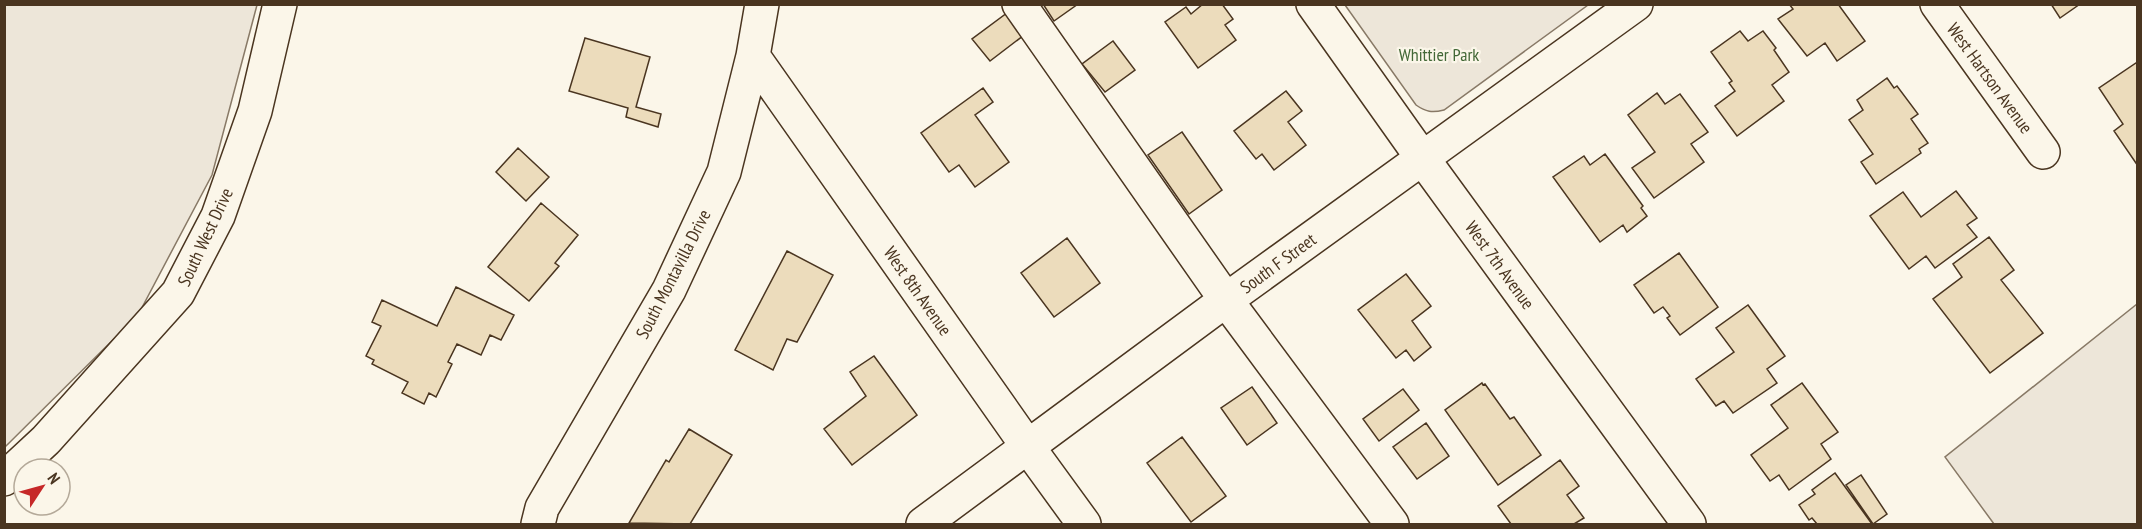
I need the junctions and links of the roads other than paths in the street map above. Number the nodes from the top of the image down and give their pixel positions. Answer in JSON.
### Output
{"nodes":[{"id":1,"x":280,"y":4,"type":"edge"},
{"id":2,"x":762,"y":4,"type":"edge"},
{"id":3,"x":1019,"y":4,"type":"edge"},
{"id":4,"x":1313,"y":4,"type":"edge"},
{"id":5,"x":1636,"y":4,"type":"edge"},
{"id":6,"x":1937,"y":4,"type":"edge"},
{"id":7,"x":753,"y":56,"type":"junction"},
{"id":8,"x":2043,"y":152,"type":"dead end"},
{"id":9,"x":1423,"y":159,"type":"junction"},
{"id":10,"x":1226,"y":300,"type":"junction"},
{"id":11,"x":1028,"y":447,"type":"junction"},
{"id":12,"x":4,"y":479,"type":"edge"},
{"id":13,"x":538,"y":525,"type":"edge"},
{"id":14,"x":923,"y":525,"type":"edge"},
{"id":15,"x":1084,"y":525,"type":"edge"},
{"id":16,"x":1392,"y":525,"type":"edge"},
{"id":17,"x":1689,"y":525,"type":"edge"}],
"edges":[{"from":1,"to":12,"type":"street","name":"South West Drive"},
{"from":2,"to":7,"type":"street","name":"South Montavilla Drive"},
{"from":3,"to":10,"type":"street"},
{"from":4,"to":9,"type":"street","name":"West 7th Avenue"},
{"from":5,"to":9,"type":"street","name":"South F Street"},
{"from":6,"to":8,"type":"street","name":"West Hartson Avenue"},
{"from":7,"to":11,"type":"street","name":"West 8th Avenue"},
{"from":7,"to":13,"type":"street","name":"South Montavilla Drive"},
{"from":9,"to":10,"type":"street","name":"South F Street"},
{"from":9,"to":17,"type":"street","name":"West 7th Avenue"},
{"from":10,"to":11,"type":"street","name":"South F Street"},
{"from":10,"to":16,"type":"street"},
{"from":11,"to":14,"type":"street","name":"South F Street"},
{"from":11,"to":15,"type":"street","name":"West 8th Avenue"}]}
